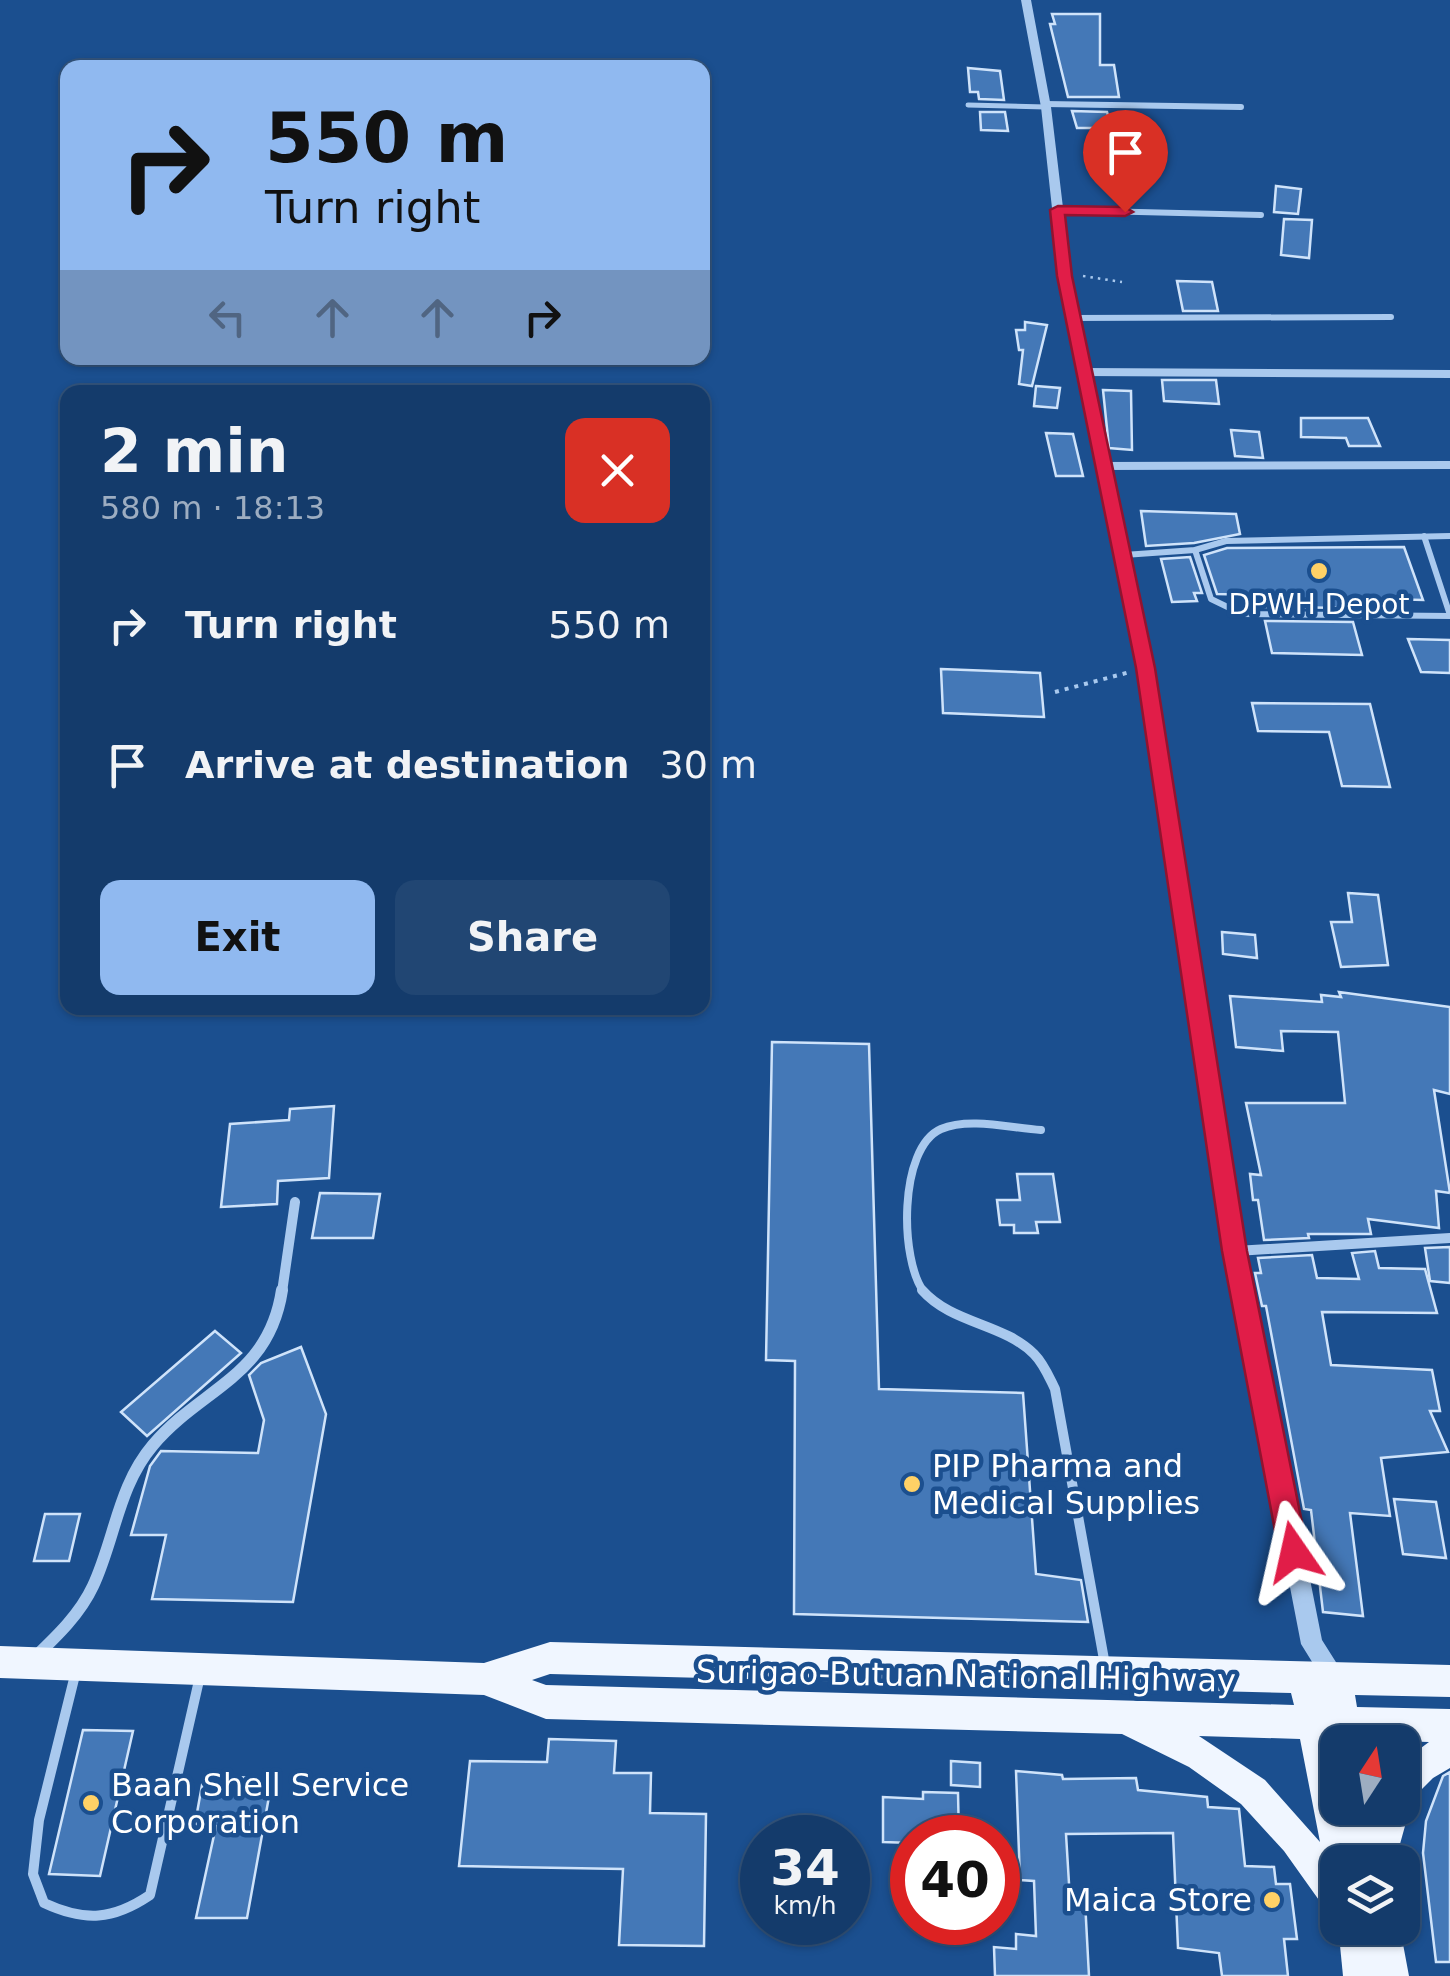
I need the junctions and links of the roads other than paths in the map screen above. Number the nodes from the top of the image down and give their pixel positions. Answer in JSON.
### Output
{"nodes":[{"id":1,"x":1026,"y":0,"type":"edge"},
{"id":2,"x":968,"y":105,"type":"dead end"},
{"id":3,"x":1046,"y":105,"type":"junction"},
{"id":4,"x":1241,"y":107,"type":"dead end"},
{"id":5,"x":1058,"y":210,"type":"junction"},
{"id":6,"x":1261,"y":215,"type":"dead end"},
{"id":7,"x":1391,"y":317,"type":"dead end"},
{"id":8,"x":1072,"y":318,"type":"junction"},
{"id":9,"x":1083,"y":372,"type":"junction"},
{"id":10,"x":1450,"y":374,"type":"edge"},
{"id":11,"x":1450,"y":465,"type":"edge"},
{"id":12,"x":1102,"y":466,"type":"junction"},
{"id":13,"x":1424,"y":536,"type":"junction"},
{"id":14,"x":1450,"y":536,"type":"edge"},
{"id":15,"x":1195,"y":550,"type":"junction"},
{"id":16,"x":1124,"y":555,"type":"junction"},
{"id":17,"x":1450,"y":616,"type":"edge"},
{"id":18,"x":1040,"y":1130,"type":"dead end"},
{"id":19,"x":295,"y":1202,"type":"dead end"},
{"id":20,"x":1450,"y":1238,"type":"edge"},
{"id":21,"x":1234,"y":1251,"type":"junction"},
{"id":22,"x":14,"y":1663,"type":"edge"},
{"id":23,"x":78,"y":1665,"type":"junction"},
{"id":24,"x":201,"y":1669,"type":"junction"},
{"id":25,"x":1106,"y":1672,"type":"junction"},
{"id":26,"x":1320,"y":1678,"type":"junction"},
{"id":27,"x":484,"y":1679,"type":"junction"},
{"id":28,"x":1450,"y":1681,"type":"edge"},
{"id":29,"x":1112,"y":1717,"type":"junction"},
{"id":30,"x":1333,"y":1725,"type":"edge"},
{"id":31,"x":1450,"y":1726,"type":"edge"},
{"id":32,"x":1420,"y":1727,"type":"edge"},
{"id":33,"x":1320,"y":1728,"type":"edge"},
{"id":34,"x":1450,"y":1749,"type":"edge"},
{"id":35,"x":1420,"y":1767,"type":"edge"},
{"id":36,"x":1320,"y":1873,"type":"edge"},
{"id":37,"x":1356,"y":1945,"type":"edge"},
{"id":38,"x":1385,"y":1945,"type":"edge"},
{"id":39,"x":1361,"y":1976,"type":"edge"},
{"id":40,"x":1391,"y":1976,"type":"edge"}],
"edges":[{"from":1,"to":3,"type":"street"},
{"from":2,"to":3,"type":"lane"},
{"from":3,"to":4,"type":"street"},
{"from":3,"to":5,"type":"street"},
{"from":5,"to":6,"type":"street"},
{"from":5,"to":8,"type":"street"},
{"from":7,"to":8,"type":"street"},
{"from":8,"to":9,"type":"street"},
{"from":9,"to":10,"type":"street"},
{"from":9,"to":12,"type":"street"},
{"from":11,"to":12,"type":"street"},
{"from":12,"to":16,"type":"street"},
{"from":13,"to":14,"type":"lane"},
{"from":13,"to":15,"type":"lane"},
{"from":13,"to":17,"type":"lane"},
{"from":15,"to":16,"type":"lane"},
{"from":15,"to":17,"type":"lane"},
{"from":16,"to":21,"type":"street"},
{"from":18,"to":25,"type":"lane"},
{"from":19,"to":22,"type":"street"},
{"from":20,"to":21,"type":"street"},
{"from":21,"to":26,"type":"street"},
{"from":22,"to":23,"type":"main road","name":"Surigao-Butuan National Highway"},
{"from":23,"to":24,"type":"main road","name":"Surigao-Butuan National Highway"},
{"from":23,"to":24,"type":"lane"},
{"from":24,"to":27,"type":"main road","name":"Surigao-Butuan National Highway"},
{"from":25,"to":26,"type":"main road","name":"Surigao-Butuan National Highway"},
{"from":25,"to":27,"type":"main road","name":"Surigao-Butuan National Highway"},
{"from":26,"to":28,"type":"main road","name":"Surigao-Butuan National Highway"},
{"from":26,"to":30,"type":"main road"},
{"from":27,"to":29,"type":"main road","name":"Surigao-Butuan National Highway"},
{"from":29,"to":33,"type":"main road","name":"Surigao-Butuan National Highway"},
{"from":29,"to":36,"type":"main road"},
{"from":31,"to":32,"type":"main road","name":"Surigao-Butuan National Highway"},
{"from":34,"to":35,"type":"main road"},
{"from":37,"to":39,"type":"main road"},
{"from":38,"to":40,"type":"main road"}]}
